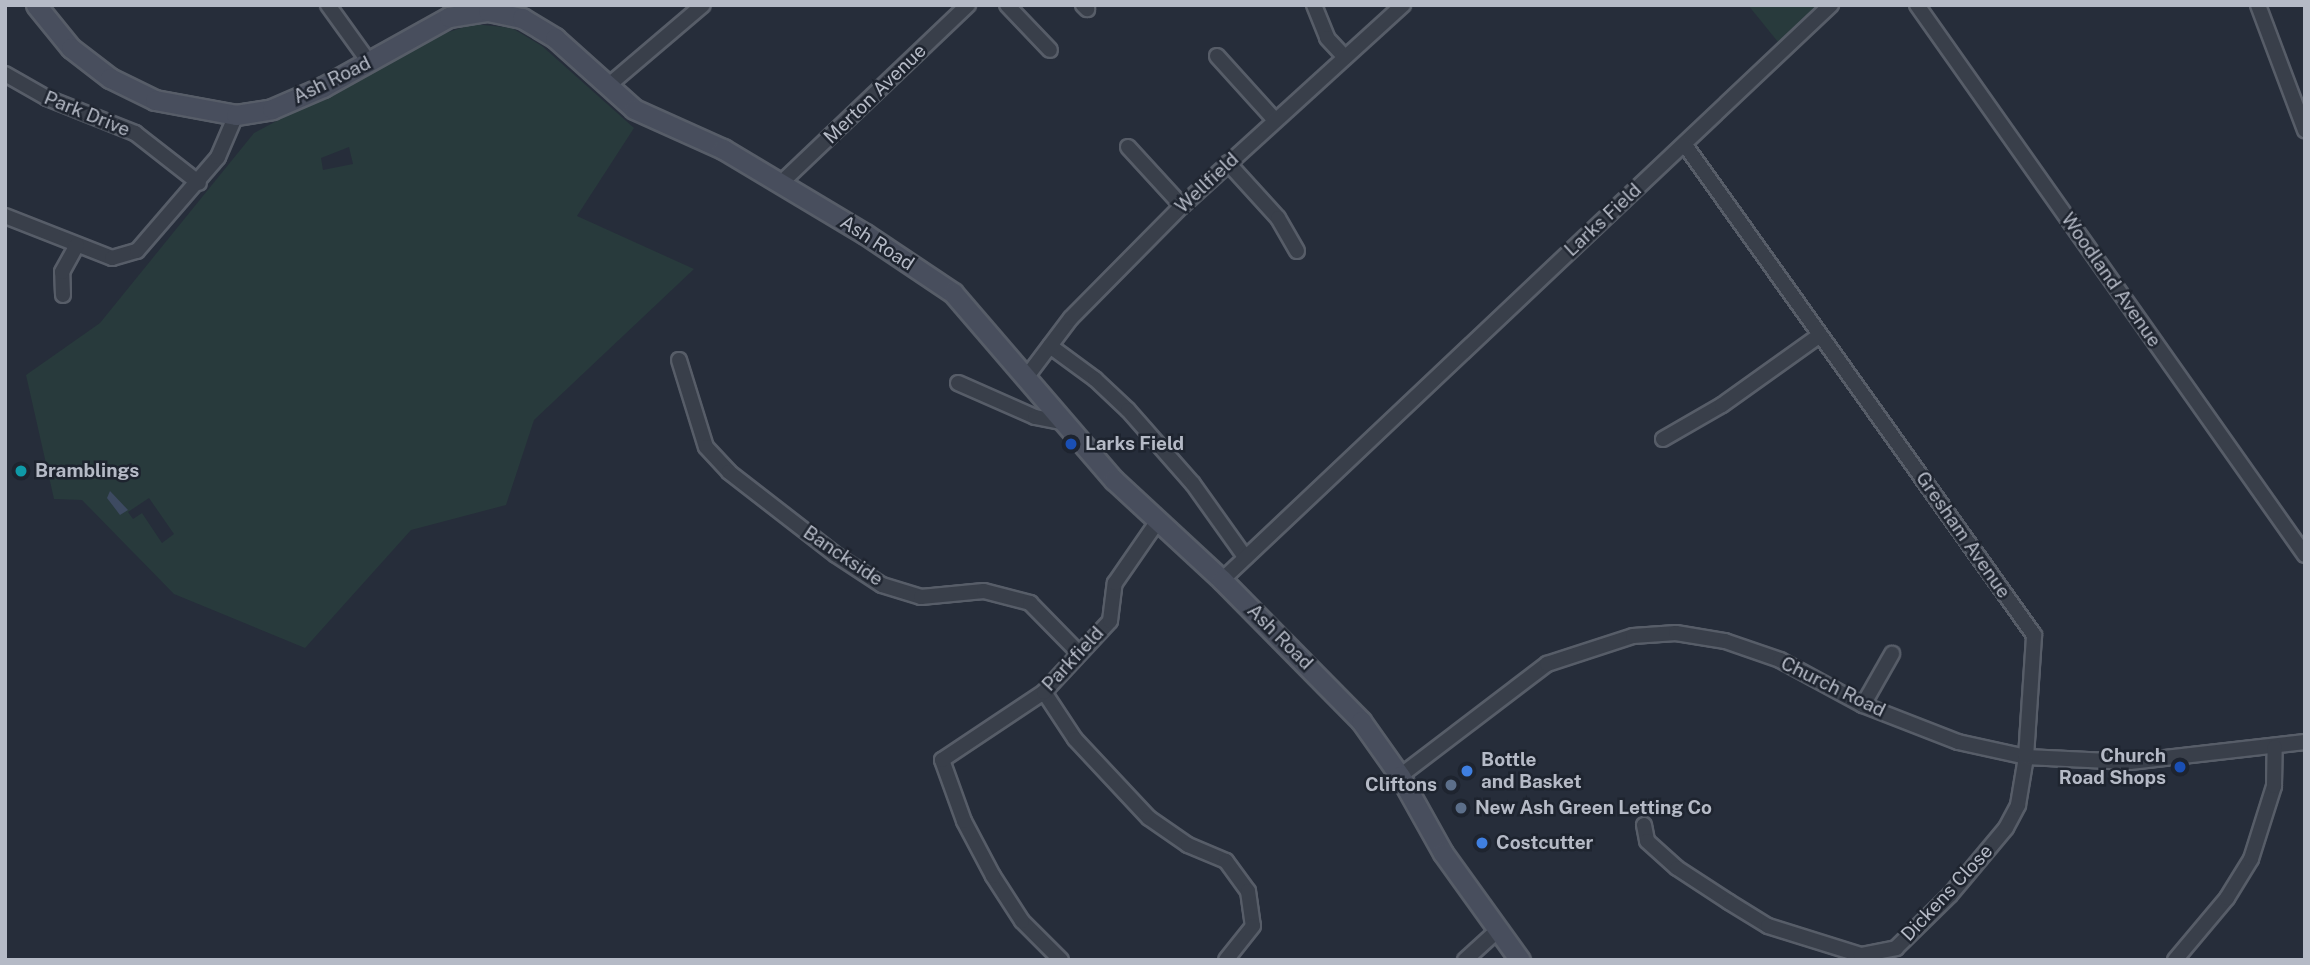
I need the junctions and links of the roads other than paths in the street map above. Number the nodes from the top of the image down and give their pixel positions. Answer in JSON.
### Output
{"nodes":[{"id":1,"x":36,"y":5,"type":"edge"},
{"id":2,"x":328,"y":5,"type":"edge"},
{"id":3,"x":703,"y":5,"type":"edge"},
{"id":4,"x":968,"y":5,"type":"edge"},
{"id":5,"x":1007,"y":5,"type":"edge"},
{"id":6,"x":1314,"y":5,"type":"edge"},
{"id":7,"x":1403,"y":5,"type":"edge"},
{"id":8,"x":1831,"y":5,"type":"edge"},
{"id":9,"x":1917,"y":5,"type":"edge"},
{"id":10,"x":2258,"y":5,"type":"edge"},
{"id":11,"x":449,"y":11,"type":"edge"},
{"id":12,"x":1050,"y":50,"type":"dead end"},
{"id":13,"x":1217,"y":56,"type":"dead end"},
{"id":14,"x":1345,"y":57,"type":"junction"},
{"id":15,"x":369,"y":62,"type":"junction"},
{"id":16,"x":5,"y":74,"type":"edge"},
{"id":17,"x":609,"y":85,"type":"junction"},
{"id":18,"x":236,"y":115,"type":"junction"},
{"id":19,"x":1274,"y":119,"type":"junction"},
{"id":20,"x":2305,"y":130,"type":"edge"},
{"id":21,"x":1685,"y":145,"type":"junction"},
{"id":22,"x":1128,"y":147,"type":"dead end"},
{"id":23,"x":1228,"y":163,"type":"junction"},
{"id":24,"x":782,"y":182,"type":"junction"},
{"id":25,"x":199,"y":183,"type":"junction"},
{"id":26,"x":1182,"y":206,"type":"junction"},
{"id":27,"x":5,"y":216,"type":"edge"},
{"id":28,"x":77,"y":245,"type":"junction"},
{"id":29,"x":1297,"y":251,"type":"dead end"},
{"id":30,"x":62,"y":295,"type":"dead end"},
{"id":31,"x":1820,"y":335,"type":"junction"},
{"id":32,"x":1050,"y":346,"type":"junction"},
{"id":33,"x":679,"y":360,"type":"dead end"},
{"id":34,"x":1028,"y":375,"type":"junction"},
{"id":35,"x":958,"y":383,"type":"dead end"},
{"id":36,"x":1065,"y":424,"type":"junction"},
{"id":37,"x":1663,"y":439,"type":"dead end"},
{"id":38,"x":1158,"y":522,"type":"junction"},
{"id":39,"x":2305,"y":555,"type":"edge"},
{"id":40,"x":1245,"y":556,"type":"junction"},
{"id":41,"x":1222,"y":580,"type":"junction"},
{"id":42,"x":1077,"y":651,"type":"junction"},
{"id":43,"x":1892,"y":654,"type":"dead end"},
{"id":44,"x":1044,"y":691,"type":"junction"},
{"id":45,"x":1863,"y":705,"type":"junction"},
{"id":46,"x":2305,"y":742,"type":"edge"},
{"id":47,"x":2275,"y":747,"type":"junction"},
{"id":48,"x":2026,"y":757,"type":"junction"},
{"id":49,"x":1400,"y":776,"type":"junction"},
{"id":50,"x":1644,"y":825,"type":"dead end"},
{"id":51,"x":1498,"y":930,"type":"junction"},
{"id":52,"x":1061,"y":960,"type":"edge"},
{"id":53,"x":1226,"y":960,"type":"edge"},
{"id":54,"x":1465,"y":960,"type":"edge"},
{"id":55,"x":1520,"y":960,"type":"edge"},
{"id":56,"x":2175,"y":960,"type":"edge"}],
"edges":[{"from":1,"to":18,"type":"street","name":"Ash Road"},
{"from":2,"to":15,"type":"street"},
{"from":3,"to":17,"type":"street"},
{"from":4,"to":24,"type":"street","name":"Merton Avenue"},
{"from":5,"to":12,"type":"street"},
{"from":6,"to":14,"type":"street"},
{"from":7,"to":14,"type":"street","name":"Wellfield"},
{"from":8,"to":21,"type":"street","name":"Larks Field"},
{"from":9,"to":39,"type":"street","name":"Woodland Avenue"},
{"from":10,"to":20,"type":"street"},
{"from":11,"to":15,"type":"street","name":"Ash Road"},
{"from":11,"to":17,"type":"street","name":"Ash Road"},
{"from":13,"to":19,"type":"street"},
{"from":14,"to":19,"type":"street","name":"Wellfield"},
{"from":15,"to":18,"type":"street","name":"Ash Road"},
{"from":16,"to":25,"type":"street","name":"Park Drive"},
{"from":17,"to":24,"type":"street","name":"Ash Road"},
{"from":18,"to":25,"type":"street"},
{"from":19,"to":23,"type":"street","name":"Wellfield"},
{"from":21,"to":31,"type":"street","name":"Gresham Avenue"},
{"from":21,"to":40,"type":"street","name":"Larks Field"},
{"from":22,"to":26,"type":"street"},
{"from":23,"to":26,"type":"street","name":"Wellfield"},
{"from":23,"to":29,"type":"street"},
{"from":24,"to":34,"type":"street","name":"Ash Road"},
{"from":25,"to":28,"type":"street"},
{"from":26,"to":32,"type":"street","name":"Wellfield"},
{"from":27,"to":28,"type":"street"},
{"from":28,"to":30,"type":"street"},
{"from":31,"to":37,"type":"street"},
{"from":31,"to":48,"type":"street","name":"Gresham Avenue"},
{"from":32,"to":34,"type":"street","name":"Wellfield"},
{"from":32,"to":40,"type":"street"},
{"from":33,"to":42,"type":"street","name":"Banckside"},
{"from":34,"to":36,"type":"street","name":"Ash Road"},
{"from":35,"to":36,"type":"street"},
{"from":36,"to":38,"type":"street","name":"Ash Road"},
{"from":38,"to":41,"type":"street","name":"Ash Road"},
{"from":38,"to":42,"type":"street","name":"Parkfield"},
{"from":40,"to":41,"type":"street","name":"Larks Field"},
{"from":41,"to":49,"type":"street","name":"Ash Road"},
{"from":42,"to":44,"type":"street","name":"Parkfield"},
{"from":43,"to":45,"type":"street"},
{"from":44,"to":52,"type":"street","name":"Parkfield"},
{"from":44,"to":53,"type":"street"},
{"from":45,"to":48,"type":"street","name":"Church Road"},
{"from":45,"to":49,"type":"street","name":"Church Road"},
{"from":46,"to":47,"type":"street","name":"Church Road"},
{"from":47,"to":48,"type":"street","name":"Church Road"},
{"from":47,"to":56,"type":"street"},
{"from":48,"to":50,"type":"street","name":"Dickens Close"},
{"from":49,"to":51,"type":"street","name":"Ash Road"},
{"from":51,"to":54,"type":"street"},
{"from":51,"to":55,"type":"street","name":"Ash Road"}]}
